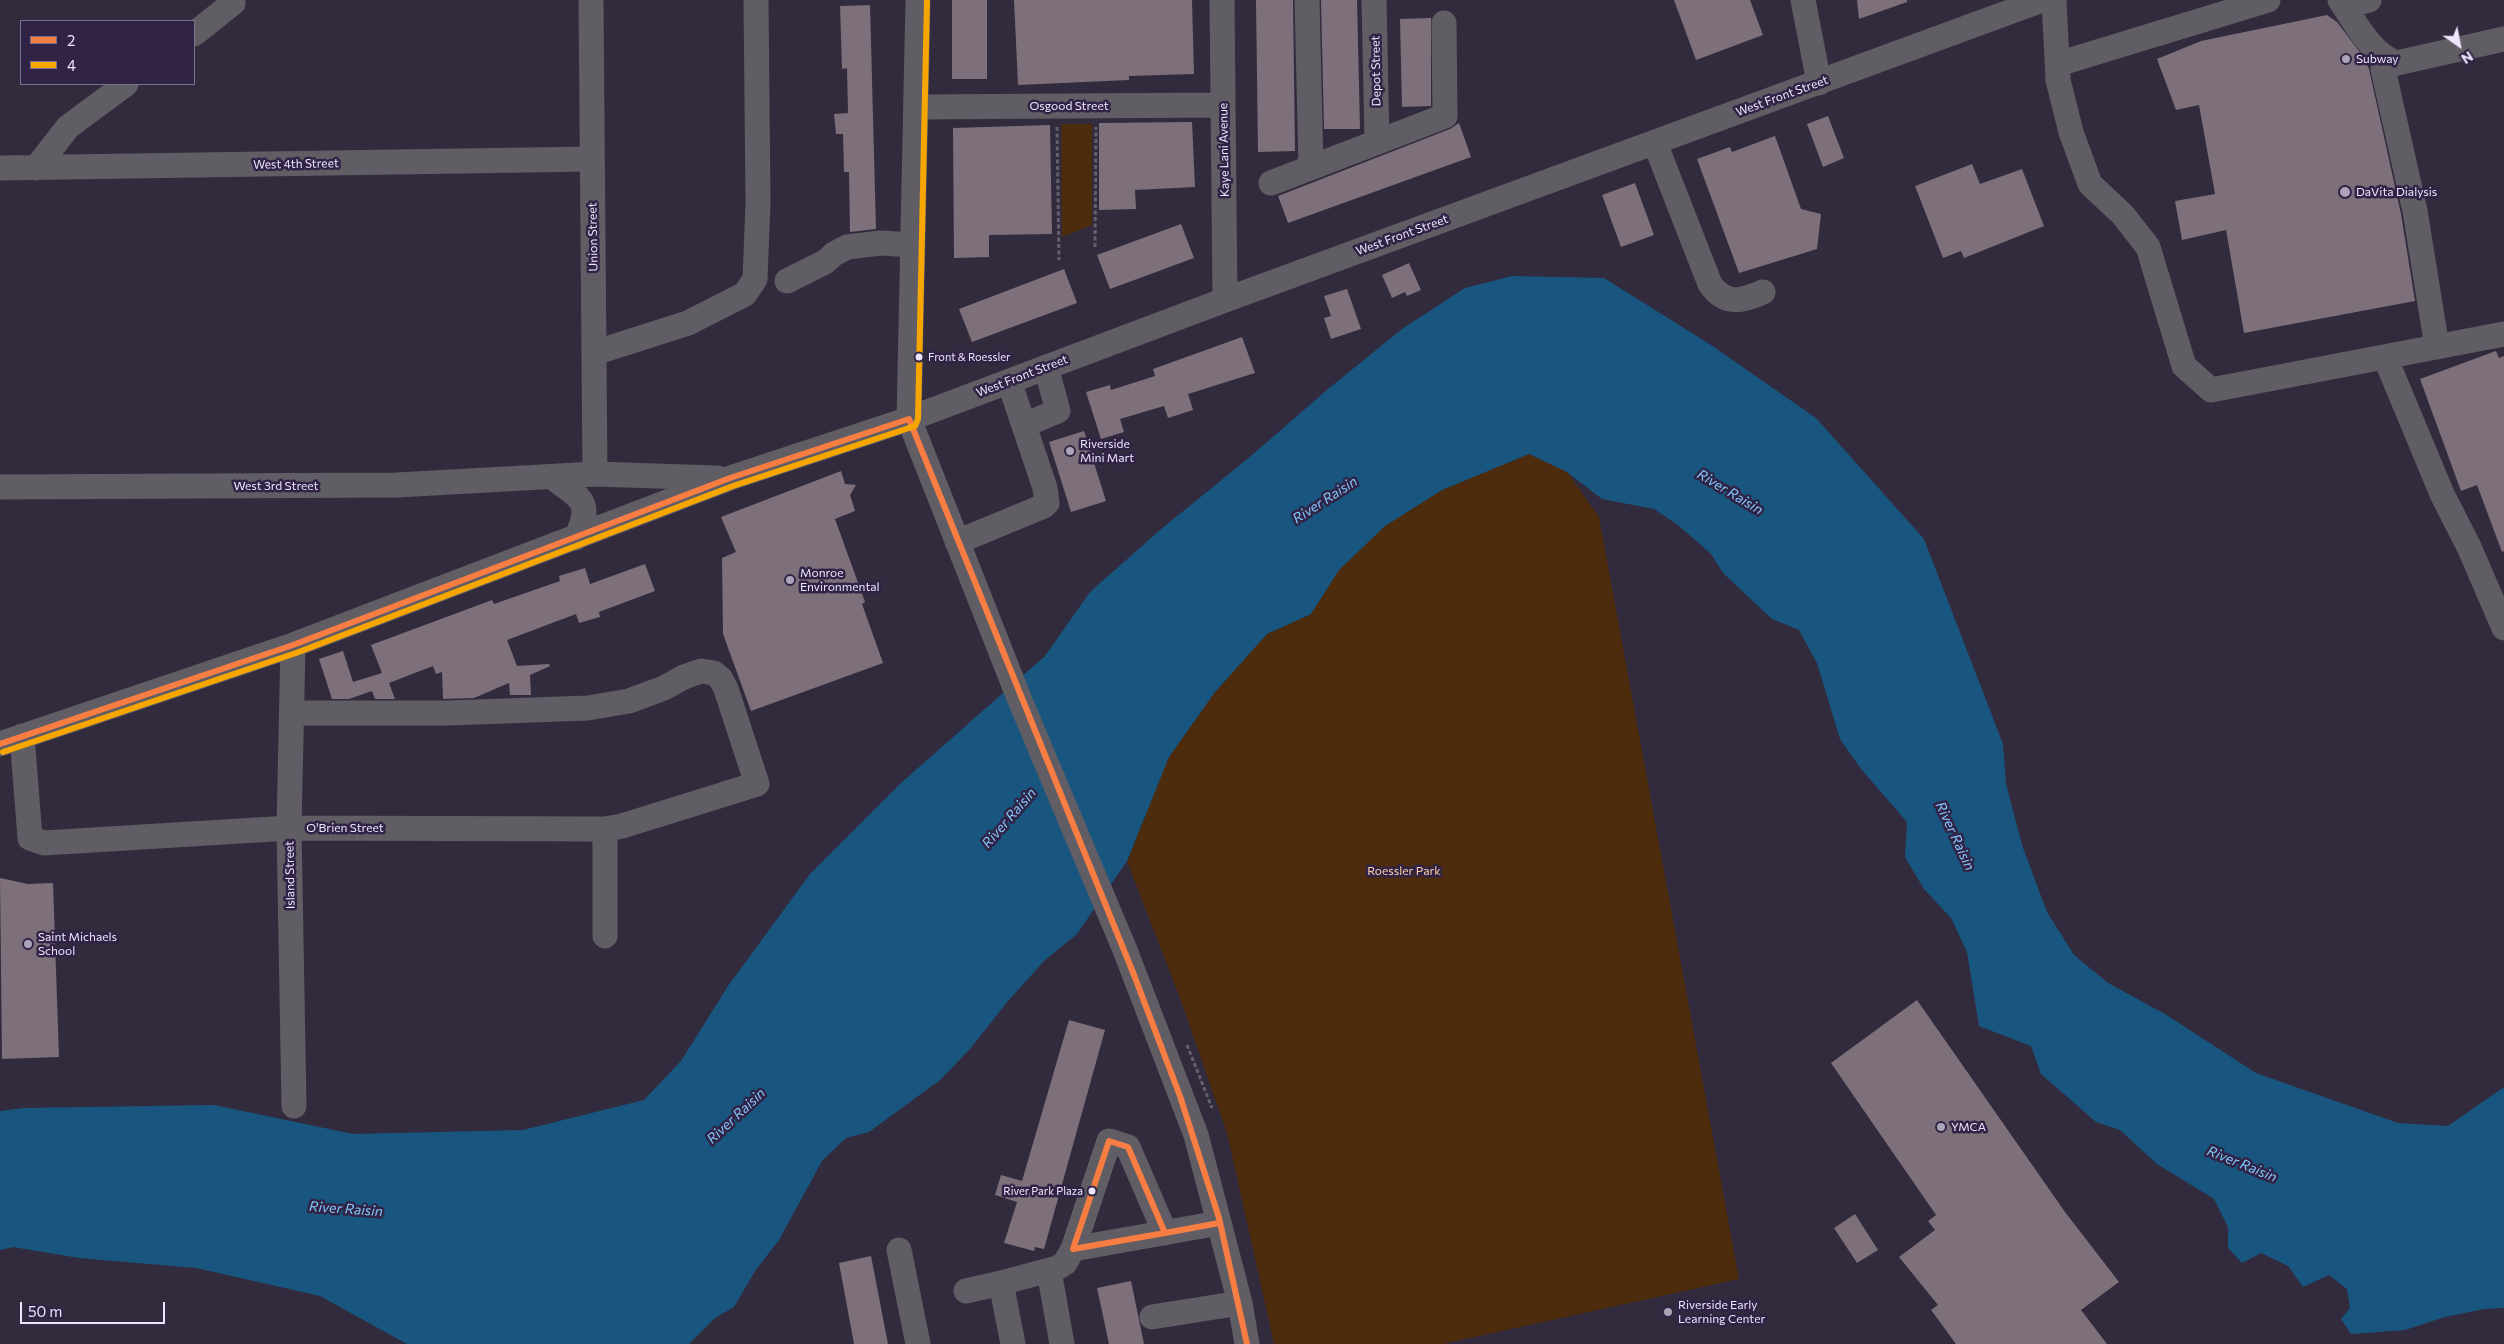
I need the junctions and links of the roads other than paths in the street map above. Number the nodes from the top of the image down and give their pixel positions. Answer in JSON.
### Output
{"nodes":[{"id":1,"x":591,"y":0,"type":"edge"},
{"id":2,"x":756,"y":0,"type":"edge"},
{"id":3,"x":918,"y":0,"type":"edge"},
{"id":4,"x":1222,"y":0,"type":"edge"},
{"id":5,"x":1307,"y":0,"type":"edge"},
{"id":6,"x":1374,"y":0,"type":"edge"},
{"id":7,"x":1803,"y":0,"type":"edge"},
{"id":8,"x":2042,"y":0,"type":"edge"},
{"id":9,"x":2054,"y":0,"type":"edge"},
{"id":10,"x":2268,"y":0,"type":"edge"},
{"id":11,"x":2369,"y":0,"type":"edge"},
{"id":12,"x":233,"y":3,"type":"dead end"},
{"id":13,"x":2342,"y":3,"type":"edge"},
{"id":14,"x":1444,"y":23,"type":"dead end"},
{"id":15,"x":195,"y":33,"type":"edge"},
{"id":16,"x":2504,"y":39,"type":"edge"},
{"id":17,"x":2384,"y":59,"type":"junction"},
{"id":18,"x":2058,"y":64,"type":"junction"},
{"id":19,"x":1819,"y":83,"type":"junction"},
{"id":20,"x":125,"y":85,"type":"edge"},
{"id":21,"x":1223,"y":106,"type":"junction"},
{"id":22,"x":916,"y":107,"type":"junction"},
{"id":23,"x":1377,"y":142,"type":"junction"},
{"id":24,"x":1656,"y":143,"type":"junction"},
{"id":25,"x":592,"y":159,"type":"junction"},
{"id":26,"x":1311,"y":167,"type":"junction"},
{"id":27,"x":0,"y":168,"type":"edge"},
{"id":28,"x":36,"y":168,"type":"junction"},
{"id":29,"x":1271,"y":182,"type":"dead end"},
{"id":30,"x":913,"y":245,"type":"junction"},
{"id":31,"x":788,"y":281,"type":"dead end"},
{"id":32,"x":1764,"y":292,"type":"dead end"},
{"id":33,"x":1225,"y":300,"type":"junction"},
{"id":34,"x":2504,"y":334,"type":"edge"},
{"id":35,"x":2437,"y":347,"type":"junction"},
{"id":36,"x":594,"y":353,"type":"junction"},
{"id":37,"x":2385,"y":357,"type":"junction"},
{"id":38,"x":1046,"y":367,"type":"junction"},
{"id":39,"x":1009,"y":381,"type":"junction"},
{"id":40,"x":909,"y":419,"type":"junction"},
{"id":41,"x":1024,"y":425,"type":"junction"},
{"id":42,"x":595,"y":474,"type":"junction"},
{"id":43,"x":553,"y":478,"type":"junction"},
{"id":44,"x":730,"y":478,"type":"junction"},
{"id":45,"x":0,"y":488,"type":"edge"},
{"id":46,"x":576,"y":538,"type":"junction"},
{"id":47,"x":958,"y":542,"type":"junction"},
{"id":48,"x":2504,"y":628,"type":"edge"},
{"id":49,"x":293,"y":645,"type":"junction"},
{"id":50,"x":292,"y":713,"type":"junction"},
{"id":51,"x":11,"y":740,"type":"edge"},
{"id":52,"x":289,"y":828,"type":"junction"},
{"id":53,"x":605,"y":829,"type":"junction"},
{"id":54,"x":605,"y":936,"type":"dead end"},
{"id":55,"x":294,"y":1106,"type":"dead end"},
{"id":56,"x":1219,"y":1223,"type":"junction"},
{"id":57,"x":1165,"y":1233,"type":"junction"},
{"id":58,"x":1072,"y":1249,"type":"junction"},
{"id":59,"x":899,"y":1250,"type":"dead end"},
{"id":60,"x":1049,"y":1270,"type":"junction"},
{"id":61,"x":1001,"y":1283,"type":"junction"},
{"id":62,"x":966,"y":1291,"type":"dead end"},
{"id":63,"x":1240,"y":1303,"type":"junction"},
{"id":64,"x":1152,"y":1317,"type":"dead end"},
{"id":65,"x":918,"y":1344,"type":"edge"},
{"id":66,"x":1013,"y":1344,"type":"edge"},
{"id":67,"x":1062,"y":1344,"type":"edge"},
{"id":68,"x":1247,"y":1344,"type":"edge"}],
"edges":[{"from":1,"to":25,"type":"street","name":"Union Street"},
{"from":2,"to":36,"type":"street"},
{"from":3,"to":22,"type":"street"},
{"from":4,"to":21,"type":"street","name":"Kaye Lani Avenue"},
{"from":5,"to":26,"type":"street"},
{"from":6,"to":23,"type":"street","name":"Depot Street"},
{"from":7,"to":19,"type":"street"},
{"from":8,"to":19,"type":"street","name":"West Front Street"},
{"from":9,"to":18,"type":"street"},
{"from":10,"to":18,"type":"street"},
{"from":11,"to":13,"type":"street"},
{"from":12,"to":15,"type":"street"},
{"from":13,"to":17,"type":"street"},
{"from":14,"to":23,"type":"street"},
{"from":16,"to":17,"type":"street"},
{"from":17,"to":35,"type":"street"},
{"from":18,"to":37,"type":"street"},
{"from":19,"to":24,"type":"street","name":"West Front Street"},
{"from":20,"to":28,"type":"street"},
{"from":21,"to":22,"type":"street","name":"Osgood Street"},
{"from":21,"to":33,"type":"street","name":"Kaye Lani Avenue"},
{"from":22,"to":30,"type":"street"},
{"from":23,"to":26,"type":"street"},
{"from":24,"to":32,"type":"street"},
{"from":24,"to":33,"type":"street","name":"West Front Street"},
{"from":25,"to":28,"type":"street","name":"West 4th Street"},
{"from":25,"to":36,"type":"street","name":"Union Street"},
{"from":26,"to":29,"type":"street"},
{"from":27,"to":28,"type":"street","name":"West 4th Street"},
{"from":30,"to":31,"type":"street"},
{"from":30,"to":40,"type":"street"},
{"from":33,"to":38,"type":"street","name":"West Front Street"},
{"from":34,"to":35,"type":"street"},
{"from":35,"to":37,"type":"street"},
{"from":36,"to":42,"type":"street","name":"Union Street"},
{"from":37,"to":48,"type":"street"},
{"from":38,"to":39,"type":"street","name":"West Front Street"},
{"from":38,"to":41,"type":"street"},
{"from":39,"to":40,"type":"street","name":"West Front Street"},
{"from":39,"to":41,"type":"street"},
{"from":40,"to":44,"type":"street","name":"West Front Street"},
{"from":40,"to":47,"type":"street"},
{"from":41,"to":47,"type":"street"},
{"from":42,"to":43,"type":"street","name":"West 3rd Street"},
{"from":42,"to":44,"type":"street","name":"West 3rd Street"},
{"from":43,"to":45,"type":"street","name":"West 3rd Street"},
{"from":43,"to":46,"type":"street"},
{"from":44,"to":46,"type":"street","name":"West Front Street"},
{"from":46,"to":49,"type":"street","name":"West Front Street"},
{"from":47,"to":56,"type":"street"},
{"from":49,"to":50,"type":"street","name":"Island Street"},
{"from":49,"to":51,"type":"street","name":"West Front Street"},
{"from":50,"to":52,"type":"street","name":"Island Street"},
{"from":50,"to":53,"type":"street","name":"O'Brien Street"},
{"from":51,"to":52,"type":"street","name":"O'Brien Street"},
{"from":52,"to":53,"type":"street","name":"O'Brien Street"},
{"from":52,"to":55,"type":"street","name":"Island Street"},
{"from":53,"to":54,"type":"street"},
{"from":56,"to":57,"type":"street"},
{"from":56,"to":63,"type":"street"},
{"from":57,"to":58,"type":"street"},
{"from":57,"to":58,"type":"street"},
{"from":58,"to":60,"type":"street"},
{"from":59,"to":65,"type":"street"},
{"from":60,"to":61,"type":"street"},
{"from":60,"to":67,"type":"street"},
{"from":61,"to":62,"type":"street"},
{"from":61,"to":66,"type":"street"},
{"from":63,"to":64,"type":"street"},
{"from":63,"to":68,"type":"street"}]}
